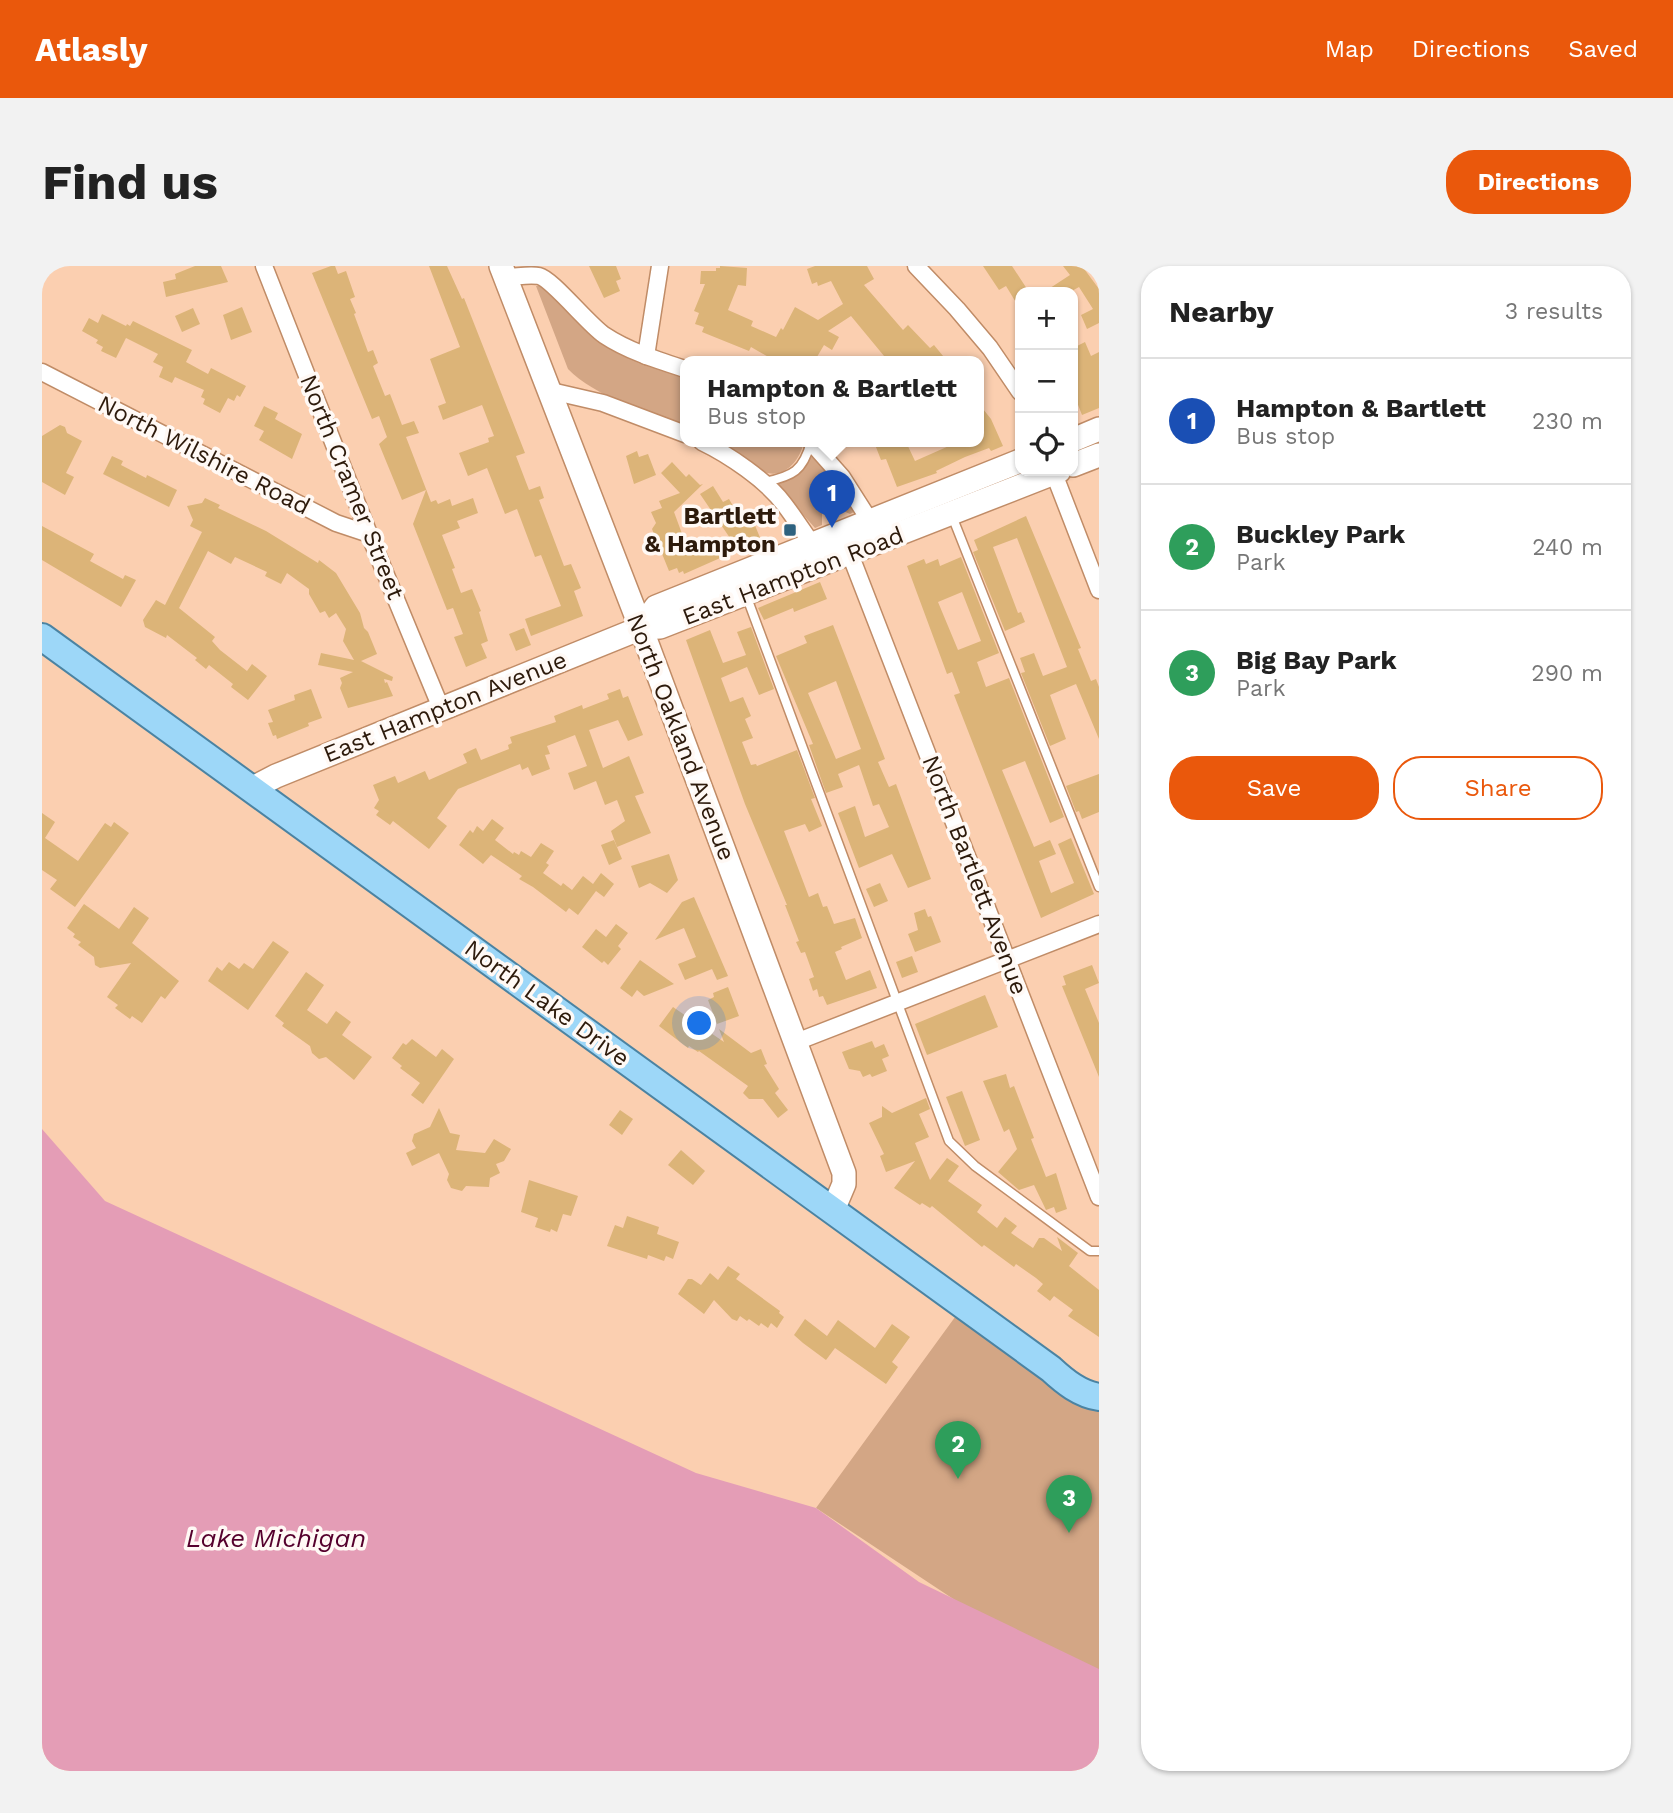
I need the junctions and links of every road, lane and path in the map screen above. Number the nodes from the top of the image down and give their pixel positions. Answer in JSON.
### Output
{"nodes":[{"id":1,"x":264,"y":266,"type":"edge"},
{"id":2,"x":660,"y":266,"type":"edge"},
{"id":3,"x":916,"y":266,"type":"edge"},
{"id":4,"x":503,"y":272,"type":"edge"},
{"id":5,"x":646,"y":356,"type":"junction"},
{"id":6,"x":680,"y":367,"type":"edge"},
{"id":7,"x":42,"y":372,"type":"edge"},
{"id":8,"x":1015,"y":385,"type":"edge"},
{"id":9,"x":551,"y":391,"type":"junction"},
{"id":10,"x":1099,"y":429,"type":"edge"},
{"id":11,"x":680,"y":433,"type":"edge"},
{"id":12,"x":1078,"y":438,"type":"edge"},
{"id":13,"x":713,"y":447,"type":"edge"},
{"id":14,"x":810,"y":447,"type":"edge"},
{"id":15,"x":815,"y":447,"type":"edge"},
{"id":16,"x":1099,"y":455,"type":"edge"},
{"id":17,"x":1015,"y":463,"type":"edge"},
{"id":18,"x":1078,"y":463,"type":"edge"},
{"id":19,"x":1044,"y":476,"type":"edge"},
{"id":20,"x":1061,"y":476,"type":"edge"},
{"id":21,"x":762,"y":482,"type":"junction"},
{"id":22,"x":951,"y":514,"type":"junction"},
{"id":23,"x":870,"y":521,"type":"junction"},
{"id":24,"x":369,"y":534,"type":"junction"},
{"id":25,"x":812,"y":544,"type":"junction"},
{"id":26,"x":850,"y":554,"type":"junction"},
{"id":27,"x":1099,"y":590,"type":"edge"},
{"id":28,"x":746,"y":595,"type":"junction"},
{"id":29,"x":640,"y":628,"type":"junction"},
{"id":30,"x":42,"y":637,"type":"edge"},
{"id":31,"x":442,"y":708,"type":"junction"},
{"id":32,"x":251,"y":789,"type":"junction"},
{"id":33,"x":1099,"y":887,"type":"edge"},
{"id":34,"x":1099,"y":924,"type":"edge"},
{"id":35,"x":1007,"y":960,"type":"junction"},
{"id":36,"x":898,"y":1002,"type":"junction"},
{"id":37,"x":796,"y":1042,"type":"junction"},
{"id":38,"x":1099,"y":1197,"type":"edge"},
{"id":39,"x":833,"y":1210,"type":"junction"},
{"id":40,"x":1099,"y":1251,"type":"edge"},
{"id":41,"x":1051,"y":1369,"type":"junction"},
{"id":42,"x":1099,"y":1384,"type":"edge"},
{"id":43,"x":1099,"y":1397,"type":"edge"}],
"edges":[{"from":1,"to":24,"type":"street","name":"North Cramer Street"},
{"from":2,"to":5,"type":"street"},
{"from":3,"to":8,"type":"street"},
{"from":4,"to":5,"type":"street"},
{"from":4,"to":9,"type":"main road","name":"North Oakland Avenue"},
{"from":5,"to":6,"type":"street"},
{"from":7,"to":24,"type":"street","name":"North Wilshire Road"},
{"from":9,"to":11,"type":"street"},
{"from":9,"to":29,"type":"main road","name":"North Oakland Avenue"},
{"from":10,"to":12,"type":"main road"},
{"from":13,"to":21,"type":"street"},
{"from":14,"to":21,"type":"lane"},
{"from":15,"to":23,"type":"street"},
{"from":16,"to":18,"type":"main road","name":"East Hampton Road"},
{"from":17,"to":23,"type":"main road","name":"East Hampton Road"},
{"from":19,"to":22,"type":"main road","name":"East Hampton Road"},
{"from":20,"to":27,"type":"street"},
{"from":21,"to":25,"type":"street"},
{"from":22,"to":26,"type":"main road","name":"East Hampton Road"},
{"from":22,"to":33,"type":"lane"},
{"from":23,"to":25,"type":"main road","name":"East Hampton Road"},
{"from":23,"to":26,"type":"street"},
{"from":24,"to":31,"type":"street","name":"North Cramer Street"},
{"from":25,"to":26,"type":"street"},
{"from":25,"to":29,"type":"main road","name":"East Hampton Road"},
{"from":26,"to":28,"type":"main road","name":"East Hampton Road"},
{"from":26,"to":35,"type":"street","name":"North Bartlett Avenue"},
{"from":28,"to":29,"type":"main road","name":"East Hampton Road"},
{"from":28,"to":36,"type":"lane"},
{"from":29,"to":31,"type":"main road","name":"East Hampton Avenue"},
{"from":29,"to":37,"type":"main road","name":"North Oakland Avenue"},
{"from":30,"to":32,"type":"main road","name":"North Lake Drive"},
{"from":31,"to":32,"type":"main road","name":"East Hampton Avenue"},
{"from":32,"to":39,"type":"main road","name":"North Lake Drive"},
{"from":34,"to":35,"type":"street"},
{"from":35,"to":36,"type":"street"},
{"from":35,"to":38,"type":"street","name":"North Bartlett Avenue"},
{"from":36,"to":37,"type":"street"},
{"from":36,"to":40,"type":"lane"},
{"from":37,"to":39,"type":"main road","name":"North Oakland Avenue"},
{"from":39,"to":41,"type":"main road","name":"North Lake Drive"},
{"from":41,"to":42,"type":"main road","name":"North Lake Drive"},
{"from":41,"to":43,"type":"main road","name":"North Lake Drive"}]}
